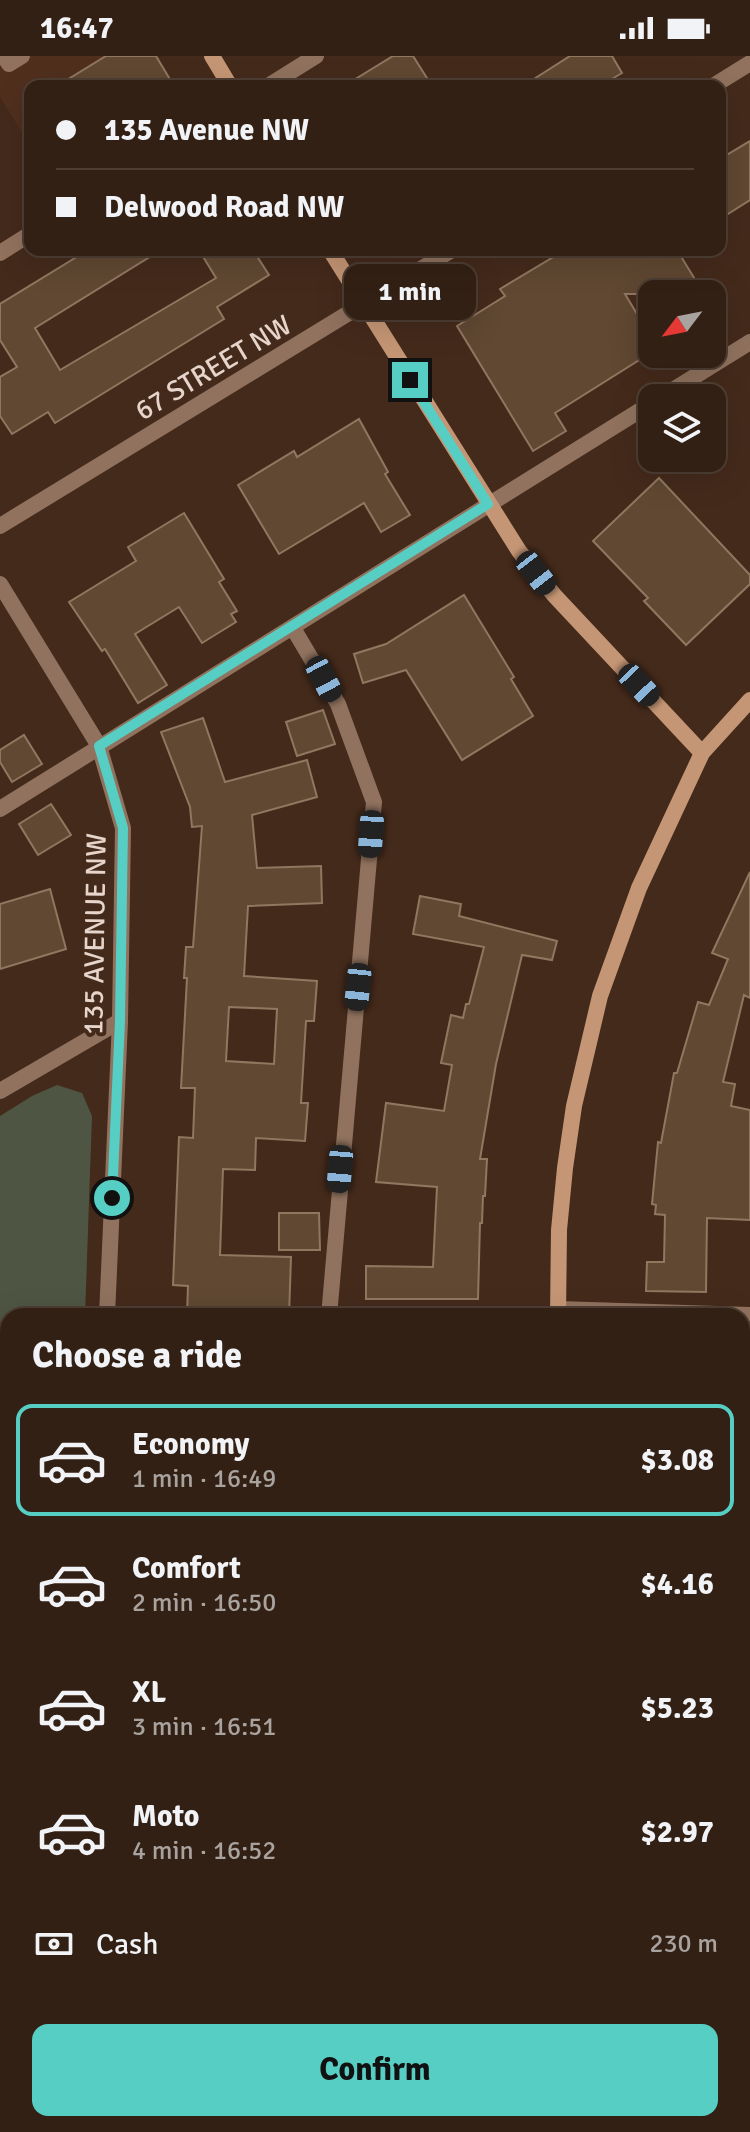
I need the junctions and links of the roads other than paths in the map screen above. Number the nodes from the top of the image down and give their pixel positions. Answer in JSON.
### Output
{"nodes":[{"id":1,"x":4,"y":56,"type":"edge"},
{"id":2,"x":22,"y":56,"type":"edge"},
{"id":3,"x":212,"y":56,"type":"edge"},
{"id":4,"x":316,"y":56,"type":"edge"},
{"id":5,"x":750,"y":63,"type":"edge"},
{"id":6,"x":226,"y":80,"type":"edge"},
{"id":7,"x":278,"y":80,"type":"edge"},
{"id":8,"x":723,"y":80,"type":"edge"},
{"id":9,"x":24,"y":238,"type":"edge"},
{"id":10,"x":0,"y":253,"type":"edge"},
{"id":11,"x":334,"y":256,"type":"edge"},
{"id":12,"x":442,"y":256,"type":"edge"},
{"id":13,"x":363,"y":305,"type":"junction"},
{"id":14,"x":750,"y":342,"type":"edge"},
{"id":15,"x":682,"y":384,"type":"edge"},
{"id":16,"x":638,"y":412,"type":"edge"},
{"id":17,"x":488,"y":504,"type":"junction"},
{"id":18,"x":0,"y":526,"type":"edge"},
{"id":19,"x":0,"y":584,"type":"edge"},
{"id":20,"x":293,"y":628,"type":"junction"},
{"id":21,"x":750,"y":700,"type":"edge"},
{"id":22,"x":99,"y":746,"type":"junction"},
{"id":23,"x":702,"y":753,"type":"junction"},
{"id":24,"x":0,"y":809,"type":"edge"},
{"id":25,"x":120,"y":1021,"type":"junction"},
{"id":26,"x":0,"y":1091,"type":"edge"},
{"id":27,"x":107,"y":1308,"type":"edge"},
{"id":28,"x":330,"y":1308,"type":"edge"},
{"id":29,"x":558,"y":1308,"type":"edge"}],
"edges":[{"from":1,"to":2,"type":"street"},
{"from":3,"to":6,"type":"street"},
{"from":4,"to":7,"type":"street"},
{"from":5,"to":8,"type":"street"},
{"from":9,"to":10,"type":"street"},
{"from":11,"to":13,"type":"street"},
{"from":12,"to":13,"type":"street","name":"67 STREET NW"},
{"from":13,"to":17,"type":"street"},
{"from":13,"to":18,"type":"street","name":"67 STREET NW"},
{"from":14,"to":15,"type":"street"},
{"from":16,"to":17,"type":"street"},
{"from":17,"to":20,"type":"street"},
{"from":17,"to":23,"type":"street"},
{"from":19,"to":22,"type":"street","name":"135 AVENUE NW"},
{"from":20,"to":22,"type":"street"},
{"from":20,"to":28,"type":"street"},
{"from":21,"to":23,"type":"street"},
{"from":22,"to":24,"type":"street"},
{"from":22,"to":25,"type":"street","name":"135 AVENUE NW"},
{"from":23,"to":29,"type":"street"},
{"from":25,"to":26,"type":"street"},
{"from":25,"to":27,"type":"street","name":"135 AVENUE NW"}]}
